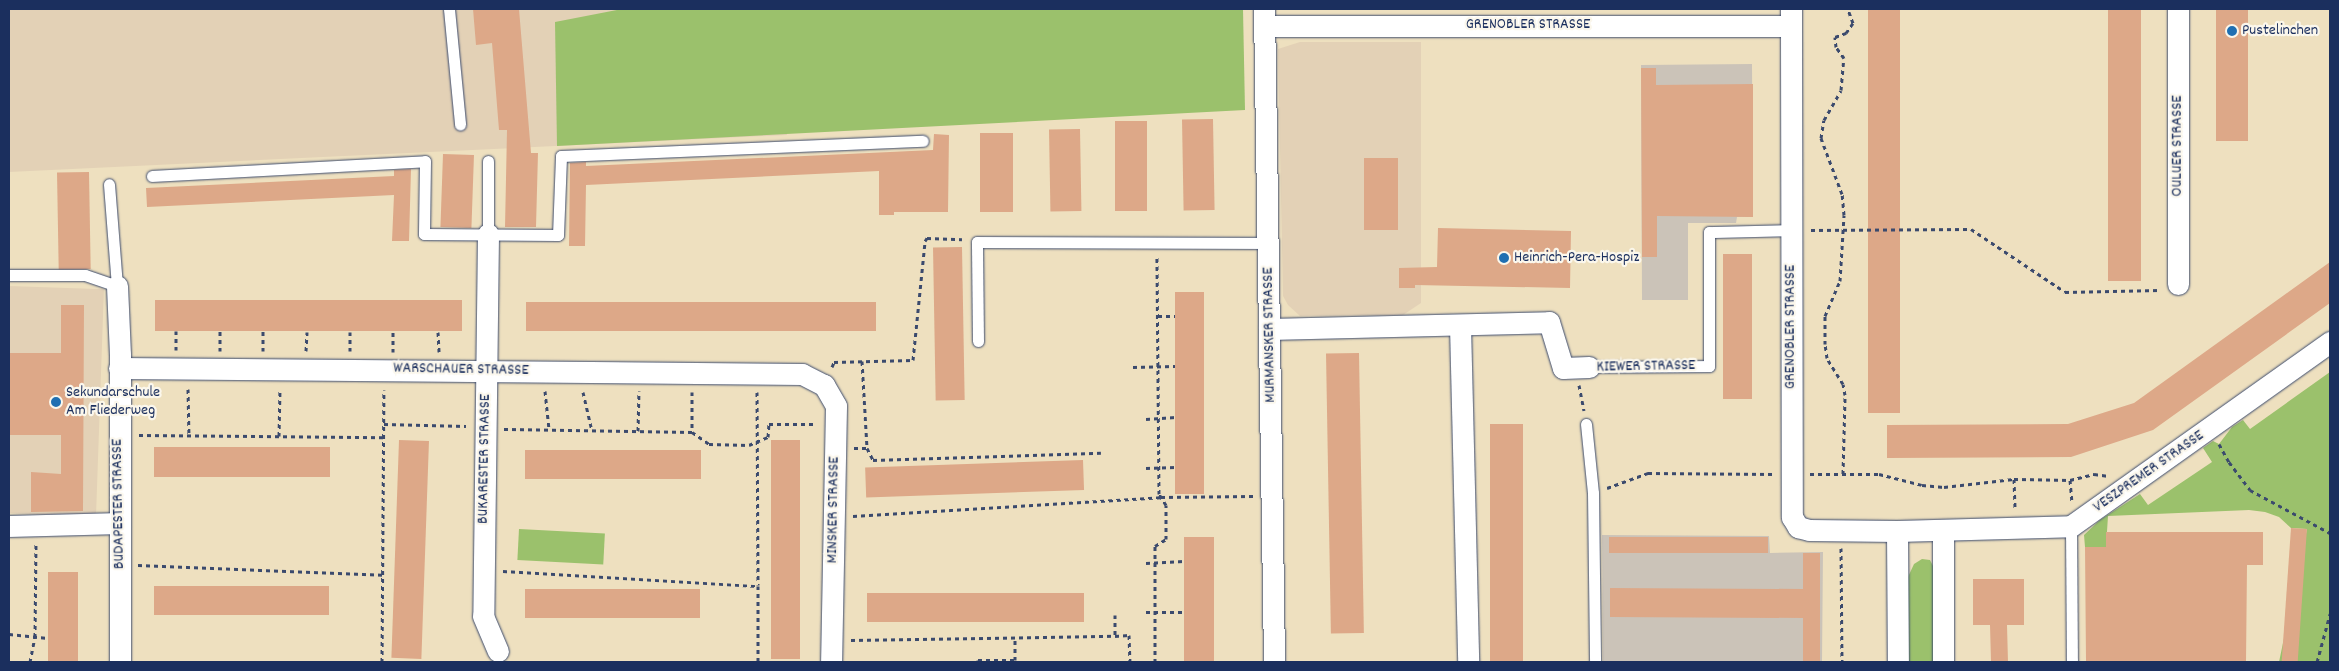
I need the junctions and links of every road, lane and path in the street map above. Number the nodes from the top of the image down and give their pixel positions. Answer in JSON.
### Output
{"nodes":[{"id":1,"x":449,"y":9,"type":"edge"},
{"id":2,"x":1848,"y":9,"type":"edge"},
{"id":3,"x":2178,"y":9,"type":"edge"},
{"id":4,"x":1791,"y":17,"type":"edge"},
{"id":5,"x":1264,"y":18,"type":"edge"},
{"id":6,"x":460,"y":124,"type":"dead end"},
{"id":7,"x":923,"y":141,"type":"dead end"},
{"id":8,"x":488,"y":161,"type":"dead end"},
{"id":9,"x":152,"y":176,"type":"dead end"},
{"id":10,"x":109,"y":184,"type":"dead end"},
{"id":11,"x":1845,"y":229,"type":"junction"},
{"id":12,"x":1790,"y":230,"type":"junction"},
{"id":13,"x":488,"y":234,"type":"junction"},
{"id":14,"x":977,"y":242,"type":"junction"},
{"id":15,"x":1157,"y":243,"type":"junction"},
{"id":16,"x":1269,"y":243,"type":"junction"},
{"id":17,"x":9,"y":275,"type":"edge"},
{"id":18,"x":116,"y":286,"type":"junction"},
{"id":19,"x":2172,"y":287,"type":"joint"},
{"id":20,"x":1158,"y":316,"type":"junction"},
{"id":21,"x":1175,"y":316,"type":"dead end"},
{"id":22,"x":1460,"y":325,"type":"junction"},
{"id":23,"x":1270,"y":329,"type":"junction"},
{"id":24,"x":176,"y":331,"type":"dead end"},
{"id":25,"x":220,"y":331,"type":"dead end"},
{"id":26,"x":263,"y":331,"type":"dead end"},
{"id":27,"x":307,"y":332,"type":"dead end"},
{"id":28,"x":350,"y":332,"type":"dead end"},
{"id":29,"x":393,"y":332,"type":"dead end"},
{"id":30,"x":438,"y":332,"type":"dead end"},
{"id":31,"x":978,"y":341,"type":"dead end"},
{"id":32,"x":2330,"y":342,"type":"edge"},
{"id":33,"x":220,"y":356,"type":"dead end"},
{"id":34,"x":262,"y":356,"type":"dead end"},
{"id":35,"x":306,"y":357,"type":"dead end"},
{"id":36,"x":350,"y":357,"type":"dead end"},
{"id":37,"x":439,"y":358,"type":"dead end"},
{"id":38,"x":862,"y":361,"type":"junction"},
{"id":39,"x":182,"y":362,"type":"junction"},
{"id":40,"x":388,"y":363,"type":"junction"},
{"id":41,"x":1158,"y":366,"type":"junction"},
{"id":42,"x":1176,"y":366,"type":"dead end"},
{"id":43,"x":1133,"y":367,"type":"dead end"},
{"id":44,"x":1582,"y":367,"type":"junction"},
{"id":45,"x":119,"y":368,"type":"junction"},
{"id":46,"x":280,"y":369,"type":"junction"},
{"id":47,"x":487,"y":371,"type":"junction"},
{"id":48,"x":543,"y":371,"type":"junction"},
{"id":49,"x":578,"y":372,"type":"junction"},
{"id":50,"x":640,"y":372,"type":"junction"},
{"id":51,"x":692,"y":373,"type":"junction"},
{"id":52,"x":758,"y":374,"type":"junction"},
{"id":53,"x":824,"y":385,"type":"junction"},
{"id":54,"x":1159,"y":417,"type":"junction"},
{"id":55,"x":1176,"y":417,"type":"dead end"},
{"id":56,"x":1146,"y":419,"type":"dead end"},
{"id":57,"x":384,"y":424,"type":"junction"},
{"id":58,"x":836,"y":424,"type":"junction"},
{"id":59,"x":1586,"y":424,"type":"joint"},
{"id":60,"x":485,"y":426,"type":"junction"},
{"id":61,"x":2211,"y":428,"type":"junction"},
{"id":62,"x":549,"y":430,"type":"junction"},
{"id":63,"x":592,"y":430,"type":"junction"},
{"id":64,"x":638,"y":431,"type":"junction"},
{"id":65,"x":692,"y":432,"type":"junction"},
{"id":66,"x":119,"y":435,"type":"junction"},
{"id":67,"x":189,"y":436,"type":"junction"},
{"id":68,"x":280,"y":436,"type":"junction"},
{"id":69,"x":384,"y":437,"type":"junction"},
{"id":70,"x":757,"y":442,"type":"junction"},
{"id":71,"x":867,"y":448,"type":"junction"},
{"id":72,"x":1101,"y":453,"type":"dead end"},
{"id":73,"x":1146,"y":468,"type":"dead end"},
{"id":74,"x":1159,"y":468,"type":"junction"},
{"id":75,"x":1176,"y":468,"type":"dead end"},
{"id":76,"x":1791,"y":474,"type":"junction"},
{"id":77,"x":1843,"y":474,"type":"junction"},
{"id":78,"x":2113,"y":478,"type":"dead end"},
{"id":79,"x":2014,"y":479,"type":"junction"},
{"id":80,"x":2070,"y":480,"type":"junction"},
{"id":81,"x":1593,"y":493,"type":"junction"},
{"id":82,"x":1256,"y":496,"type":"dead end"},
{"id":83,"x":1161,"y":497,"type":"junction"},
{"id":84,"x":845,"y":516,"type":"dead end"},
{"id":85,"x":2072,"y":518,"type":"junction"},
{"id":86,"x":120,"y":524,"type":"junction"},
{"id":87,"x":9,"y":526,"type":"edge"},
{"id":88,"x":36,"y":526,"type":"junction"},
{"id":89,"x":2016,"y":528,"type":"junction"},
{"id":90,"x":1841,"y":530,"type":"junction"},
{"id":91,"x":1944,"y":530,"type":"junction"},
{"id":92,"x":1897,"y":531,"type":"junction"},
{"id":93,"x":2330,"y":533,"type":"edge"},
{"id":94,"x":1184,"y":561,"type":"dead end"},
{"id":95,"x":1155,"y":562,"type":"junction"},
{"id":96,"x":1146,"y":563,"type":"dead end"},
{"id":97,"x":120,"y":564,"type":"junction"},
{"id":98,"x":483,"y":570,"type":"junction"},
{"id":99,"x":383,"y":575,"type":"junction"},
{"id":100,"x":758,"y":586,"type":"junction"},
{"id":101,"x":1146,"y":612,"type":"dead end"},
{"id":102,"x":1155,"y":612,"type":"junction"},
{"id":103,"x":1184,"y":612,"type":"dead end"},
{"id":104,"x":2330,"y":614,"type":"edge"},
{"id":105,"x":1115,"y":615,"type":"dead end"},
{"id":106,"x":9,"y":634,"type":"edge"},
{"id":107,"x":1115,"y":636,"type":"junction"},
{"id":108,"x":35,"y":637,"type":"junction"},
{"id":109,"x":1015,"y":637,"type":"junction"},
{"id":110,"x":48,"y":638,"type":"dead end"},
{"id":111,"x":842,"y":640,"type":"dead end"},
{"id":112,"x":498,"y":651,"type":"dead end"},
{"id":113,"x":30,"y":662,"type":"edge"},
{"id":114,"x":120,"y":662,"type":"edge"},
{"id":115,"x":382,"y":662,"type":"edge"},
{"id":116,"x":758,"y":662,"type":"edge"},
{"id":117,"x":831,"y":662,"type":"edge"},
{"id":118,"x":978,"y":662,"type":"edge"},
{"id":119,"x":1130,"y":662,"type":"edge"},
{"id":120,"x":1155,"y":662,"type":"edge"},
{"id":121,"x":1274,"y":662,"type":"edge"},
{"id":122,"x":1468,"y":662,"type":"edge"},
{"id":123,"x":1595,"y":662,"type":"edge"},
{"id":124,"x":1842,"y":662,"type":"edge"},
{"id":125,"x":1898,"y":662,"type":"edge"},
{"id":126,"x":1943,"y":662,"type":"edge"},
{"id":127,"x":2072,"y":662,"type":"edge"},
{"id":128,"x":2317,"y":662,"type":"edge"}],
"edges":[{"from":1,"to":6,"type":"lane"},
{"from":2,"to":11,"type":"path"},
{"from":3,"to":19,"type":"street","name":"OULUER STRASSE"},
{"from":4,"to":5,"type":"street","name":"GRENOBLER STRASSE"},
{"from":4,"to":12,"type":"street","name":"GRENOBLER STRASSE"},
{"from":5,"to":16,"type":"street","name":"MURMANSKER STRASSE"},
{"from":7,"to":13,"type":"lane"},
{"from":8,"to":13,"type":"lane"},
{"from":9,"to":13,"type":"lane"},
{"from":10,"to":18,"type":"lane"},
{"from":11,"to":12,"type":"path"},
{"from":11,"to":19,"type":"path"},
{"from":11,"to":77,"type":"path"},
{"from":12,"to":44,"type":"lane","name":"KIEWER STRASSE"},
{"from":12,"to":76,"type":"street","name":"GRENOBLER STRASSE"},
{"from":13,"to":47,"type":"street","name":"BUKARESTER STRASSE"},
{"from":14,"to":15,"type":"lane"},
{"from":14,"to":31,"type":"lane"},
{"from":14,"to":38,"type":"path"},
{"from":15,"to":16,"type":"lane"},
{"from":15,"to":20,"type":"path"},
{"from":16,"to":23,"type":"street","name":"MURMANSKER STRASSE"},
{"from":17,"to":18,"type":"lane"},
{"from":18,"to":45,"type":"street","name":"BUDAPESTER STRASSE"},
{"from":20,"to":21,"type":"path"},
{"from":20,"to":41,"type":"path"},
{"from":22,"to":23,"type":"street","name":"KIEWER STRASSE"},
{"from":22,"to":44,"type":"street","name":"KIEWER STRASSE"},
{"from":22,"to":122,"type":"street"},
{"from":23,"to":121,"type":"street","name":"MURMANSKER STRASSE"},
{"from":24,"to":39,"type":"path"},
{"from":25,"to":33,"type":"path"},
{"from":26,"to":34,"type":"path"},
{"from":27,"to":35,"type":"path"},
{"from":28,"to":36,"type":"path"},
{"from":29,"to":40,"type":"path"},
{"from":30,"to":37,"type":"path"},
{"from":32,"to":61,"type":"street","name":"VESZPREMER STRASSE"},
{"from":38,"to":53,"type":"path"},
{"from":38,"to":71,"type":"path"},
{"from":39,"to":45,"type":"street","name":"WARSCHAUER STRASSE"},
{"from":39,"to":46,"type":"street","name":"WARSCHAUER STRASSE"},
{"from":39,"to":67,"type":"path"},
{"from":40,"to":46,"type":"street","name":"WARSCHAUER STRASSE"},
{"from":40,"to":47,"type":"street","name":"WARSCHAUER STRASSE"},
{"from":40,"to":57,"type":"path"},
{"from":41,"to":42,"type":"path"},
{"from":41,"to":43,"type":"path"},
{"from":41,"to":54,"type":"path"},
{"from":44,"to":59,"type":"path"},
{"from":45,"to":66,"type":"street","name":"BUDAPESTER STRASSE"},
{"from":46,"to":68,"type":"path"},
{"from":47,"to":48,"type":"street","name":"WARSCHAUER STRASSE"},
{"from":47,"to":60,"type":"street","name":"BUKARESTER STRASSE"},
{"from":48,"to":49,"type":"street","name":"WARSCHAUER STRASSE"},
{"from":48,"to":62,"type":"path"},
{"from":49,"to":50,"type":"street","name":"WARSCHAUER STRASSE"},
{"from":49,"to":63,"type":"path"},
{"from":50,"to":51,"type":"street","name":"WARSCHAUER STRASSE"},
{"from":50,"to":64,"type":"path"},
{"from":51,"to":52,"type":"street","name":"WARSCHAUER STRASSE"},
{"from":51,"to":65,"type":"path"},
{"from":52,"to":53,"type":"street","name":"WARSCHAUER STRASSE"},
{"from":52,"to":70,"type":"path"},
{"from":53,"to":58,"type":"street","name":"MINSKER STRASSE"},
{"from":54,"to":55,"type":"path"},
{"from":54,"to":56,"type":"path"},
{"from":54,"to":74,"type":"path"},
{"from":57,"to":60,"type":"path"},
{"from":57,"to":69,"type":"path"},
{"from":58,"to":70,"type":"path"},
{"from":58,"to":71,"type":"path"},
{"from":58,"to":117,"type":"street","name":"MINSKER STRASSE"},
{"from":59,"to":81,"type":"lane"},
{"from":60,"to":62,"type":"path"},
{"from":60,"to":98,"type":"street","name":"BUKARESTER STRASSE"},
{"from":61,"to":85,"type":"street","name":"VESZPREMER STRASSE"},
{"from":61,"to":93,"type":"path"},
{"from":62,"to":63,"type":"path"},
{"from":63,"to":64,"type":"path"},
{"from":64,"to":65,"type":"path"},
{"from":65,"to":70,"type":"path"},
{"from":66,"to":67,"type":"path"},
{"from":66,"to":86,"type":"street","name":"BUDAPESTER STRASSE"},
{"from":67,"to":68,"type":"path"},
{"from":68,"to":69,"type":"path"},
{"from":69,"to":99,"type":"path"},
{"from":70,"to":100,"type":"path"},
{"from":71,"to":72,"type":"path"},
{"from":73,"to":74,"type":"path"},
{"from":74,"to":75,"type":"path"},
{"from":74,"to":83,"type":"path"},
{"from":76,"to":77,"type":"path"},
{"from":76,"to":81,"type":"path"},
{"from":76,"to":90,"type":"street","name":"GRENOBLER STRASSE"},
{"from":77,"to":79,"type":"path"},
{"from":78,"to":80,"type":"path"},
{"from":79,"to":80,"type":"path"},
{"from":79,"to":89,"type":"path"},
{"from":80,"to":85,"type":"path"},
{"from":81,"to":123,"type":"lane"},
{"from":82,"to":83,"type":"path"},
{"from":83,"to":84,"type":"path"},
{"from":83,"to":95,"type":"path"},
{"from":85,"to":89,"type":"street"},
{"from":85,"to":127,"type":"lane"},
{"from":86,"to":88,"type":"street"},
{"from":86,"to":97,"type":"street","name":"BUDAPESTER STRASSE"},
{"from":87,"to":88,"type":"street"},
{"from":88,"to":108,"type":"path"},
{"from":89,"to":91,"type":"street"},
{"from":90,"to":92,"type":"street","name":"GRENOBLER STRASSE"},
{"from":90,"to":124,"type":"path"},
{"from":91,"to":92,"type":"street"},
{"from":91,"to":126,"type":"street"},
{"from":92,"to":125,"type":"street"},
{"from":94,"to":95,"type":"path"},
{"from":95,"to":96,"type":"path"},
{"from":95,"to":102,"type":"path"},
{"from":97,"to":99,"type":"path"},
{"from":97,"to":114,"type":"street","name":"BUDAPESTER STRASSE"},
{"from":98,"to":100,"type":"path"},
{"from":98,"to":112,"type":"street","name":"BUKARESTER STRASSE"},
{"from":99,"to":115,"type":"path"},
{"from":100,"to":116,"type":"path"},
{"from":101,"to":102,"type":"path"},
{"from":102,"to":103,"type":"path"},
{"from":102,"to":120,"type":"path"},
{"from":104,"to":128,"type":"path"},
{"from":105,"to":107,"type":"path"},
{"from":106,"to":108,"type":"path"},
{"from":107,"to":109,"type":"path"},
{"from":107,"to":119,"type":"path"},
{"from":108,"to":110,"type":"path"},
{"from":108,"to":113,"type":"path"},
{"from":109,"to":111,"type":"path"},
{"from":109,"to":118,"type":"path"}]}
